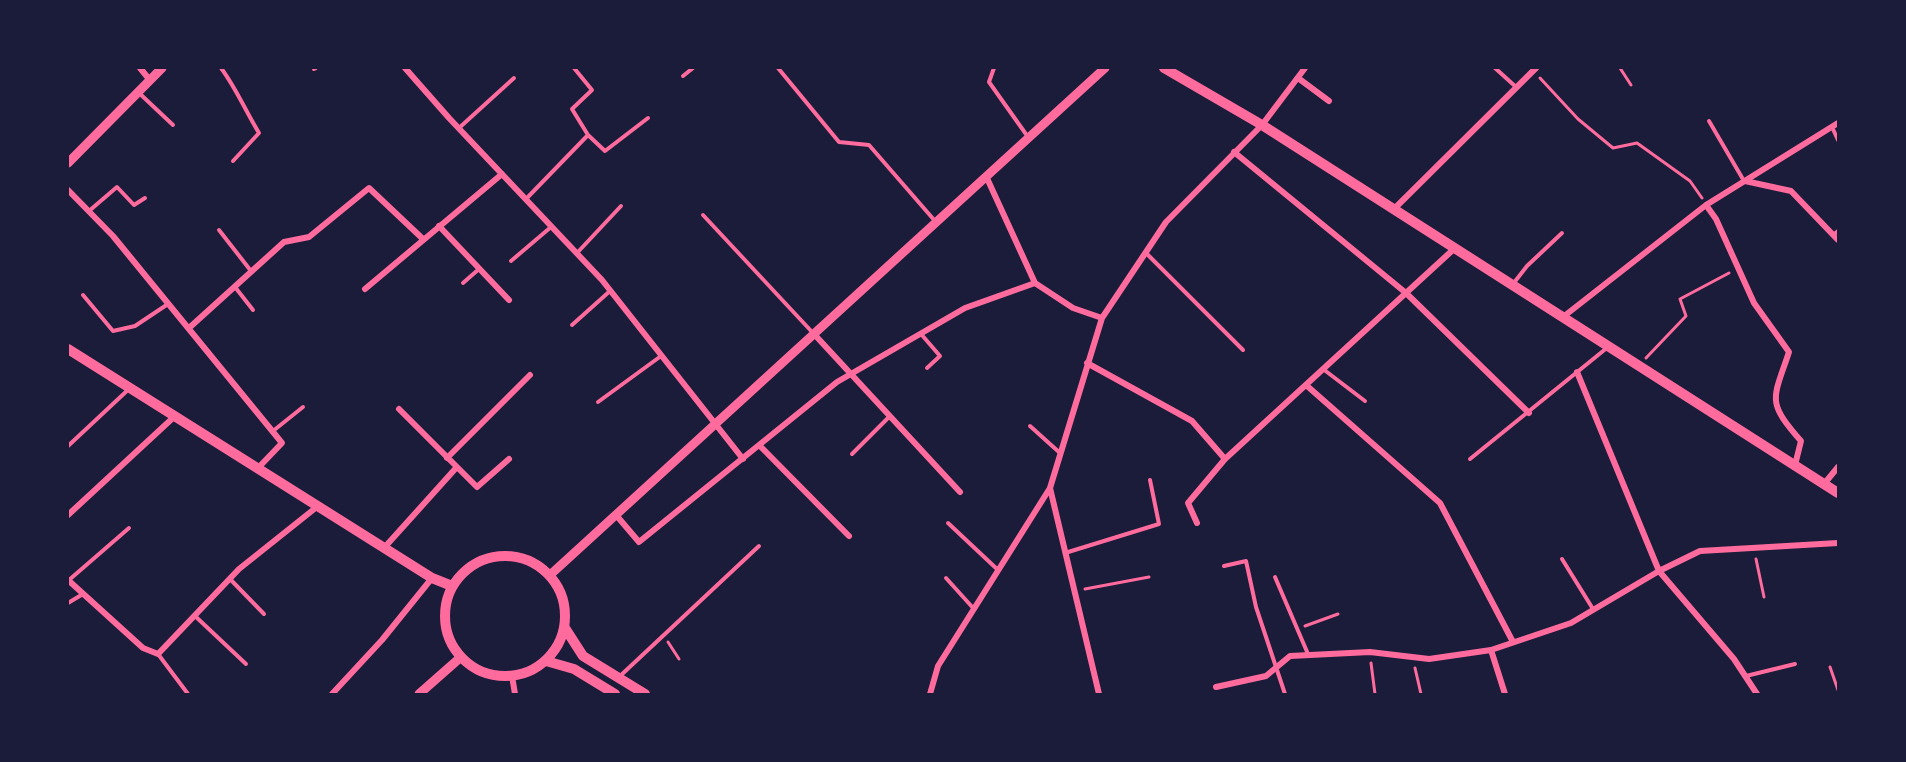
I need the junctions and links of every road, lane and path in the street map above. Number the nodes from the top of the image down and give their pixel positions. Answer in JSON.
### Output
{"nodes":[{"id":1,"x":140,"y":68,"type":"edge"},
{"id":2,"x":162,"y":68,"type":"edge"},
{"id":3,"x":221,"y":68,"type":"edge"},
{"id":4,"x":405,"y":68,"type":"edge"},
{"id":5,"x":574,"y":68,"type":"edge"},
{"id":6,"x":693,"y":68,"type":"edge"},
{"id":7,"x":778,"y":68,"type":"edge"},
{"id":8,"x":994,"y":68,"type":"edge"},
{"id":9,"x":1105,"y":68,"type":"edge"},
{"id":10,"x":1164,"y":68,"type":"edge"},
{"id":11,"x":1305,"y":68,"type":"edge"},
{"id":12,"x":1495,"y":68,"type":"edge"},
{"id":13,"x":1620,"y":68,"type":"edge"},
{"id":14,"x":1534,"y":69,"type":"edge"},
{"id":15,"x":683,"y":76,"type":"dead end"},
{"id":16,"x":514,"y":78,"type":"dead end"},
{"id":17,"x":1298,"y":78,"type":"junction"},
{"id":18,"x":149,"y":80,"type":"junction"},
{"id":19,"x":1631,"y":85,"type":"dead end"},
{"id":20,"x":1516,"y":87,"type":"junction"},
{"id":21,"x":138,"y":92,"type":"junction"},
{"id":22,"x":1329,"y":101,"type":"dead end"},
{"id":23,"x":648,"y":118,"type":"dead end"},
{"id":24,"x":1709,"y":121,"type":"dead end"},
{"id":25,"x":1839,"y":123,"type":"edge"},
{"id":26,"x":173,"y":125,"type":"dead end"},
{"id":27,"x":1262,"y":125,"type":"junction"},
{"id":28,"x":1832,"y":127,"type":"junction"},
{"id":29,"x":458,"y":128,"type":"junction"},
{"id":30,"x":588,"y":135,"type":"junction"},
{"id":31,"x":1029,"y":137,"type":"junction"},
{"id":32,"x":1839,"y":140,"type":"edge"},
{"id":33,"x":1234,"y":152,"type":"junction"},
{"id":34,"x":233,"y":161,"type":"dead end"},
{"id":35,"x":68,"y":163,"type":"edge"},
{"id":36,"x":502,"y":174,"type":"junction"},
{"id":37,"x":986,"y":176,"type":"junction"},
{"id":38,"x":1744,"y":181,"type":"junction"},
{"id":39,"x":68,"y":190,"type":"edge"},
{"id":40,"x":145,"y":198,"type":"dead end"},
{"id":41,"x":526,"y":199,"type":"junction"},
{"id":42,"x":1706,"y":205,"type":"junction"},
{"id":43,"x":621,"y":206,"type":"dead end"},
{"id":44,"x":1394,"y":209,"type":"junction"},
{"id":45,"x":89,"y":211,"type":"junction"},
{"id":46,"x":703,"y":215,"type":"dead end"},
{"id":47,"x":936,"y":222,"type":"junction"},
{"id":48,"x":439,"y":226,"type":"junction"},
{"id":49,"x":552,"y":227,"type":"junction"},
{"id":50,"x":219,"y":230,"type":"dead end"},
{"id":51,"x":1562,"y":233,"type":"dead end"},
{"id":52,"x":1837,"y":235,"type":"edge"},
{"id":53,"x":423,"y":239,"type":"junction"},
{"id":54,"x":1455,"y":248,"type":"junction"},
{"id":55,"x":1145,"y":252,"type":"junction"},
{"id":56,"x":577,"y":253,"type":"junction"},
{"id":57,"x":511,"y":261,"type":"dead end"},
{"id":58,"x":1738,"y":268,"type":"junction"},
{"id":59,"x":479,"y":269,"type":"junction"},
{"id":60,"x":252,"y":271,"type":"junction"},
{"id":61,"x":464,"y":284,"type":"dead end"},
{"id":62,"x":1035,"y":284,"type":"junction"},
{"id":63,"x":1513,"y":285,"type":"junction"},
{"id":64,"x":235,"y":287,"type":"junction"},
{"id":65,"x":365,"y":289,"type":"dead end"},
{"id":66,"x":610,"y":291,"type":"junction"},
{"id":67,"x":1407,"y":293,"type":"junction"},
{"id":68,"x":82,"y":294,"type":"dead end"},
{"id":69,"x":509,"y":300,"type":"dead end"},
{"id":70,"x":169,"y":303,"type":"junction"},
{"id":71,"x":253,"y":310,"type":"dead end"},
{"id":72,"x":1563,"y":317,"type":"junction"},
{"id":73,"x":1102,"y":318,"type":"junction"},
{"id":74,"x":572,"y":325,"type":"dead end"},
{"id":75,"x":189,"y":328,"type":"junction"},
{"id":76,"x":920,"y":333,"type":"junction"},
{"id":77,"x":814,"y":334,"type":"junction"},
{"id":78,"x":1608,"y":346,"type":"junction"},
{"id":79,"x":68,"y":349,"type":"edge"},
{"id":80,"x":1243,"y":350,"type":"dead end"},
{"id":81,"x":661,"y":356,"type":"junction"},
{"id":82,"x":1088,"y":363,"type":"junction"},
{"id":83,"x":1638,"y":365,"type":"junction"},
{"id":84,"x":927,"y":369,"type":"dead end"},
{"id":85,"x":1323,"y":369,"type":"junction"},
{"id":86,"x":1576,"y":372,"type":"junction"},
{"id":87,"x":851,"y":374,"type":"junction"},
{"id":88,"x":530,"y":375,"type":"dead end"},
{"id":89,"x":1306,"y":385,"type":"junction"},
{"id":90,"x":131,"y":388,"type":"junction"},
{"id":91,"x":1365,"y":401,"type":"dead end"},
{"id":92,"x":598,"y":402,"type":"dead end"},
{"id":93,"x":303,"y":407,"type":"dead end"},
{"id":94,"x":399,"y":409,"type":"dead end"},
{"id":95,"x":1529,"y":412,"type":"junction"},
{"id":96,"x":176,"y":416,"type":"junction"},
{"id":97,"x":890,"y":416,"type":"junction"},
{"id":98,"x":715,"y":424,"type":"junction"},
{"id":99,"x":1030,"y":426,"type":"dead end"},
{"id":100,"x":272,"y":432,"type":"junction"},
{"id":101,"x":68,"y":446,"type":"edge"},
{"id":102,"x":760,"y":446,"type":"junction"},
{"id":103,"x":1060,"y":453,"type":"junction"},
{"id":104,"x":852,"y":454,"type":"dead end"},
{"id":105,"x":447,"y":458,"type":"junction"},
{"id":106,"x":509,"y":459,"type":"dead end"},
{"id":107,"x":743,"y":459,"type":"junction"},
{"id":108,"x":1225,"y":459,"type":"junction"},
{"id":109,"x":1470,"y":459,"type":"dead end"},
{"id":110,"x":1795,"y":465,"type":"junction"},
{"id":111,"x":258,"y":467,"type":"junction"},
{"id":112,"x":1839,"y":467,"type":"edge"},
{"id":113,"x":456,"y":468,"type":"junction"},
{"id":114,"x":1150,"y":480,"type":"dead end"},
{"id":115,"x":1824,"y":484,"type":"junction"},
{"id":116,"x":1050,"y":488,"type":"junction"},
{"id":117,"x":960,"y":492,"type":"dead end"},
{"id":118,"x":1839,"y":493,"type":"edge"},
{"id":119,"x":318,"y":505,"type":"junction"},
{"id":120,"x":68,"y":515,"type":"edge"},
{"id":121,"x":616,"y":515,"type":"junction"},
{"id":122,"x":1197,"y":523,"type":"dead end"},
{"id":123,"x":948,"y":524,"type":"dead end"},
{"id":124,"x":129,"y":528,"type":"dead end"},
{"id":125,"x":849,"y":536,"type":"dead end"},
{"id":126,"x":1839,"y":543,"type":"edge"},
{"id":127,"x":759,"y":546,"type":"dead end"},
{"id":128,"x":384,"y":548,"type":"junction"},
{"id":129,"x":1753,"y":548,"type":"junction"},
{"id":130,"x":1064,"y":553,"type":"junction"},
{"id":131,"x":1562,"y":559,"type":"dead end"},
{"id":132,"x":1224,"y":566,"type":"dead end"},
{"id":133,"x":998,"y":571,"type":"junction"},
{"id":134,"x":1659,"y":571,"type":"junction"},
{"id":135,"x":550,"y":575,"type":"junction"},
{"id":136,"x":1149,"y":577,"type":"dead end"},
{"id":137,"x":1275,"y":577,"type":"dead end"},
{"id":138,"x":432,"y":578,"type":"junction"},
{"id":139,"x":946,"y":578,"type":"dead end"},
{"id":140,"x":230,"y":579,"type":"junction"},
{"id":141,"x":68,"y":580,"type":"edge"},
{"id":142,"x":453,"y":586,"type":"junction"},
{"id":143,"x":1074,"y":591,"type":"junction"},
{"id":144,"x":83,"y":594,"type":"junction"},
{"id":145,"x":1764,"y":597,"type":"dead end"},
{"id":146,"x":68,"y":603,"type":"edge"},
{"id":147,"x":974,"y":609,"type":"junction"},
{"id":148,"x":1593,"y":609,"type":"junction"},
{"id":149,"x":264,"y":614,"type":"dead end"},
{"id":150,"x":1338,"y":614,"type":"dead end"},
{"id":151,"x":195,"y":616,"type":"junction"},
{"id":152,"x":565,"y":628,"type":"junction"},
{"id":153,"x":1297,"y":629,"type":"junction"},
{"id":154,"x":664,"y":636,"type":"junction"},
{"id":155,"x":1513,"y":642,"type":"junction"},
{"id":156,"x":1491,"y":650,"type":"junction"},
{"id":157,"x":1370,"y":652,"type":"junction"},
{"id":158,"x":158,"y":654,"type":"junction"},
{"id":159,"x":1308,"y":654,"type":"junction"},
{"id":160,"x":461,"y":657,"type":"junction"},
{"id":161,"x":1412,"y":657,"type":"junction"},
{"id":162,"x":679,"y":658,"type":"dead end"},
{"id":163,"x":546,"y":661,"type":"junction"},
{"id":164,"x":246,"y":664,"type":"dead end"},
{"id":165,"x":1795,"y":664,"type":"dead end"},
{"id":166,"x":1277,"y":666,"type":"junction"},
{"id":167,"x":1830,"y":667,"type":"dead end"},
{"id":168,"x":512,"y":676,"type":"junction"},
{"id":169,"x":1745,"y":676,"type":"junction"},
{"id":170,"x":618,"y":678,"type":"junction"},
{"id":171,"x":1216,"y":687,"type":"dead end"},
{"id":172,"x":1839,"y":690,"type":"edge"},
{"id":173,"x":188,"y":694,"type":"edge"},
{"id":174,"x":332,"y":694,"type":"edge"},
{"id":175,"x":419,"y":694,"type":"edge"},
{"id":176,"x":515,"y":694,"type":"edge"},
{"id":177,"x":615,"y":694,"type":"edge"},
{"id":178,"x":645,"y":694,"type":"edge"},
{"id":179,"x":930,"y":694,"type":"edge"},
{"id":180,"x":1099,"y":694,"type":"edge"},
{"id":181,"x":1285,"y":694,"type":"edge"},
{"id":182,"x":1375,"y":694,"type":"edge"},
{"id":183,"x":1421,"y":694,"type":"edge"},
{"id":184,"x":1505,"y":694,"type":"edge"},
{"id":185,"x":1757,"y":694,"type":"edge"}],
"edges":[{"from":1,"to":18,"type":"street"},
{"from":2,"to":18,"type":"street"},
{"from":3,"to":34,"type":"lane"},
{"from":4,"to":29,"type":"street"},
{"from":5,"to":30,"type":"lane"},
{"from":6,"to":15,"type":"lane"},
{"from":7,"to":47,"type":"lane"},
{"from":8,"to":31,"type":"lane"},
{"from":9,"to":31,"type":"street"},
{"from":10,"to":27,"type":"main road"},
{"from":11,"to":17,"type":"street"},
{"from":12,"to":20,"type":"lane"},
{"from":13,"to":19,"type":"path"},
{"from":14,"to":20,"type":"street"},
{"from":14,"to":42,"type":"path"},
{"from":16,"to":29,"type":"lane"},
{"from":17,"to":22,"type":"street"},
{"from":17,"to":27,"type":"street"},
{"from":18,"to":21,"type":"street"},
{"from":20,"to":44,"type":"street"},
{"from":21,"to":26,"type":"lane"},
{"from":21,"to":35,"type":"street"},
{"from":23,"to":30,"type":"lane"},
{"from":24,"to":38,"type":"lane"},
{"from":25,"to":28,"type":"street"},
{"from":27,"to":33,"type":"street"},
{"from":27,"to":44,"type":"main road"},
{"from":28,"to":32,"type":"lane"},
{"from":28,"to":38,"type":"street"},
{"from":29,"to":36,"type":"street"},
{"from":30,"to":41,"type":"lane"},
{"from":31,"to":37,"type":"street"},
{"from":33,"to":55,"type":"street"},
{"from":33,"to":67,"type":"street"},
{"from":36,"to":41,"type":"street"},
{"from":36,"to":48,"type":"street"},
{"from":37,"to":47,"type":"street"},
{"from":37,"to":62,"type":"street"},
{"from":38,"to":42,"type":"street"},
{"from":38,"to":52,"type":"street"},
{"from":39,"to":45,"type":"street"},
{"from":40,"to":45,"type":"lane"},
{"from":41,"to":49,"type":"street"},
{"from":42,"to":58,"type":"street"},
{"from":42,"to":72,"type":"street"},
{"from":43,"to":56,"type":"lane"},
{"from":44,"to":54,"type":"main road"},
{"from":45,"to":70,"type":"street"},
{"from":46,"to":77,"type":"lane"},
{"from":47,"to":77,"type":"street"},
{"from":48,"to":53,"type":"street"},
{"from":48,"to":59,"type":"street"},
{"from":49,"to":56,"type":"street"},
{"from":49,"to":57,"type":"lane"},
{"from":50,"to":60,"type":"lane"},
{"from":51,"to":63,"type":"lane"},
{"from":53,"to":60,"type":"street"},
{"from":53,"to":65,"type":"street"},
{"from":54,"to":63,"type":"main road"},
{"from":54,"to":67,"type":"street"},
{"from":55,"to":73,"type":"street"},
{"from":55,"to":80,"type":"lane"},
{"from":56,"to":66,"type":"street"},
{"from":58,"to":83,"type":"path"},
{"from":58,"to":110,"type":"street"},
{"from":59,"to":61,"type":"lane"},
{"from":59,"to":69,"type":"street"},
{"from":60,"to":64,"type":"street"},
{"from":62,"to":73,"type":"street"},
{"from":62,"to":76,"type":"street"},
{"from":63,"to":72,"type":"main road"},
{"from":64,"to":71,"type":"lane"},
{"from":64,"to":75,"type":"street"},
{"from":66,"to":74,"type":"lane"},
{"from":66,"to":81,"type":"street"},
{"from":67,"to":85,"type":"street"},
{"from":67,"to":95,"type":"street"},
{"from":68,"to":70,"type":"lane"},
{"from":70,"to":75,"type":"street"},
{"from":72,"to":78,"type":"main road"},
{"from":73,"to":82,"type":"street"},
{"from":75,"to":100,"type":"street"},
{"from":76,"to":84,"type":"lane"},
{"from":76,"to":87,"type":"street"},
{"from":77,"to":87,"type":"street"},
{"from":77,"to":98,"type":"street"},
{"from":78,"to":83,"type":"main road"},
{"from":78,"to":86,"type":"lane"},
{"from":79,"to":90,"type":"main road"},
{"from":81,"to":92,"type":"lane"},
{"from":81,"to":98,"type":"street"},
{"from":82,"to":103,"type":"street"},
{"from":82,"to":108,"type":"street"},
{"from":83,"to":110,"type":"main road"},
{"from":85,"to":89,"type":"street"},
{"from":85,"to":91,"type":"lane"},
{"from":86,"to":95,"type":"lane"},
{"from":86,"to":134,"type":"street"},
{"from":87,"to":97,"type":"street"},
{"from":87,"to":102,"type":"street"},
{"from":88,"to":105,"type":"street"},
{"from":89,"to":108,"type":"street"},
{"from":89,"to":155,"type":"street"},
{"from":90,"to":96,"type":"main road"},
{"from":90,"to":101,"type":"lane"},
{"from":93,"to":100,"type":"lane"},
{"from":94,"to":105,"type":"street"},
{"from":95,"to":109,"type":"lane"},
{"from":96,"to":111,"type":"main road"},
{"from":96,"to":120,"type":"street"},
{"from":97,"to":104,"type":"lane"},
{"from":97,"to":117,"type":"street"},
{"from":98,"to":107,"type":"street"},
{"from":98,"to":121,"type":"street"},
{"from":99,"to":103,"type":"lane"},
{"from":100,"to":111,"type":"street"},
{"from":102,"to":107,"type":"street"},
{"from":102,"to":125,"type":"street"},
{"from":103,"to":116,"type":"street"},
{"from":105,"to":113,"type":"street"},
{"from":106,"to":113,"type":"street"},
{"from":107,"to":121,"type":"street"},
{"from":108,"to":122,"type":"street"},
{"from":110,"to":115,"type":"main road"},
{"from":111,"to":119,"type":"main road"},
{"from":112,"to":115,"type":"street"},
{"from":113,"to":128,"type":"street"},
{"from":114,"to":130,"type":"lane"},
{"from":115,"to":118,"type":"main road"},
{"from":116,"to":130,"type":"street"},
{"from":116,"to":133,"type":"street"},
{"from":119,"to":128,"type":"main road"},
{"from":119,"to":140,"type":"street"},
{"from":121,"to":135,"type":"street"},
{"from":123,"to":133,"type":"lane"},
{"from":124,"to":141,"type":"lane"},
{"from":126,"to":129,"type":"street"},
{"from":127,"to":154,"type":"lane"},
{"from":128,"to":138,"type":"main road"},
{"from":129,"to":134,"type":"street"},
{"from":129,"to":145,"type":"path"},
{"from":130,"to":143,"type":"street"},
{"from":131,"to":148,"type":"lane"},
{"from":132,"to":166,"type":"lane"},
{"from":133,"to":147,"type":"street"},
{"from":134,"to":148,"type":"street"},
{"from":134,"to":169,"type":"street"},
{"from":135,"to":142,"type":"main road"},
{"from":135,"to":152,"type":"main road"},
{"from":136,"to":143,"type":"path"},
{"from":137,"to":153,"type":"lane"},
{"from":138,"to":142,"type":"main road"},
{"from":138,"to":174,"type":"street"},
{"from":139,"to":147,"type":"lane"},
{"from":140,"to":149,"type":"lane"},
{"from":140,"to":151,"type":"street"},
{"from":141,"to":144,"type":"street"},
{"from":142,"to":160,"type":"main road"},
{"from":143,"to":180,"type":"street"},
{"from":144,"to":146,"type":"lane"},
{"from":144,"to":158,"type":"street"},
{"from":147,"to":179,"type":"street"},
{"from":148,"to":155,"type":"street"},
{"from":150,"to":153,"type":"path"},
{"from":151,"to":158,"type":"street"},
{"from":151,"to":164,"type":"lane"},
{"from":152,"to":163,"type":"main road"},
{"from":152,"to":170,"type":"main road"},
{"from":153,"to":159,"type":"lane"},
{"from":154,"to":162,"type":"path"},
{"from":154,"to":170,"type":"lane"},
{"from":155,"to":156,"type":"street"},
{"from":156,"to":161,"type":"street"},
{"from":156,"to":184,"type":"street"},
{"from":157,"to":159,"type":"street"},
{"from":157,"to":161,"type":"street"},
{"from":157,"to":182,"type":"path"},
{"from":158,"to":173,"type":"lane"},
{"from":159,"to":166,"type":"street"},
{"from":160,"to":168,"type":"main road"},
{"from":160,"to":175,"type":"street"},
{"from":161,"to":183,"type":"path"},
{"from":163,"to":168,"type":"main road"},
{"from":163,"to":177,"type":"main road"},
{"from":165,"to":169,"type":"lane"},
{"from":166,"to":171,"type":"street"},
{"from":166,"to":181,"type":"lane"},
{"from":167,"to":172,"type":"path"},
{"from":168,"to":176,"type":"street"},
{"from":169,"to":185,"type":"street"},
{"from":170,"to":178,"type":"main road"}]}
